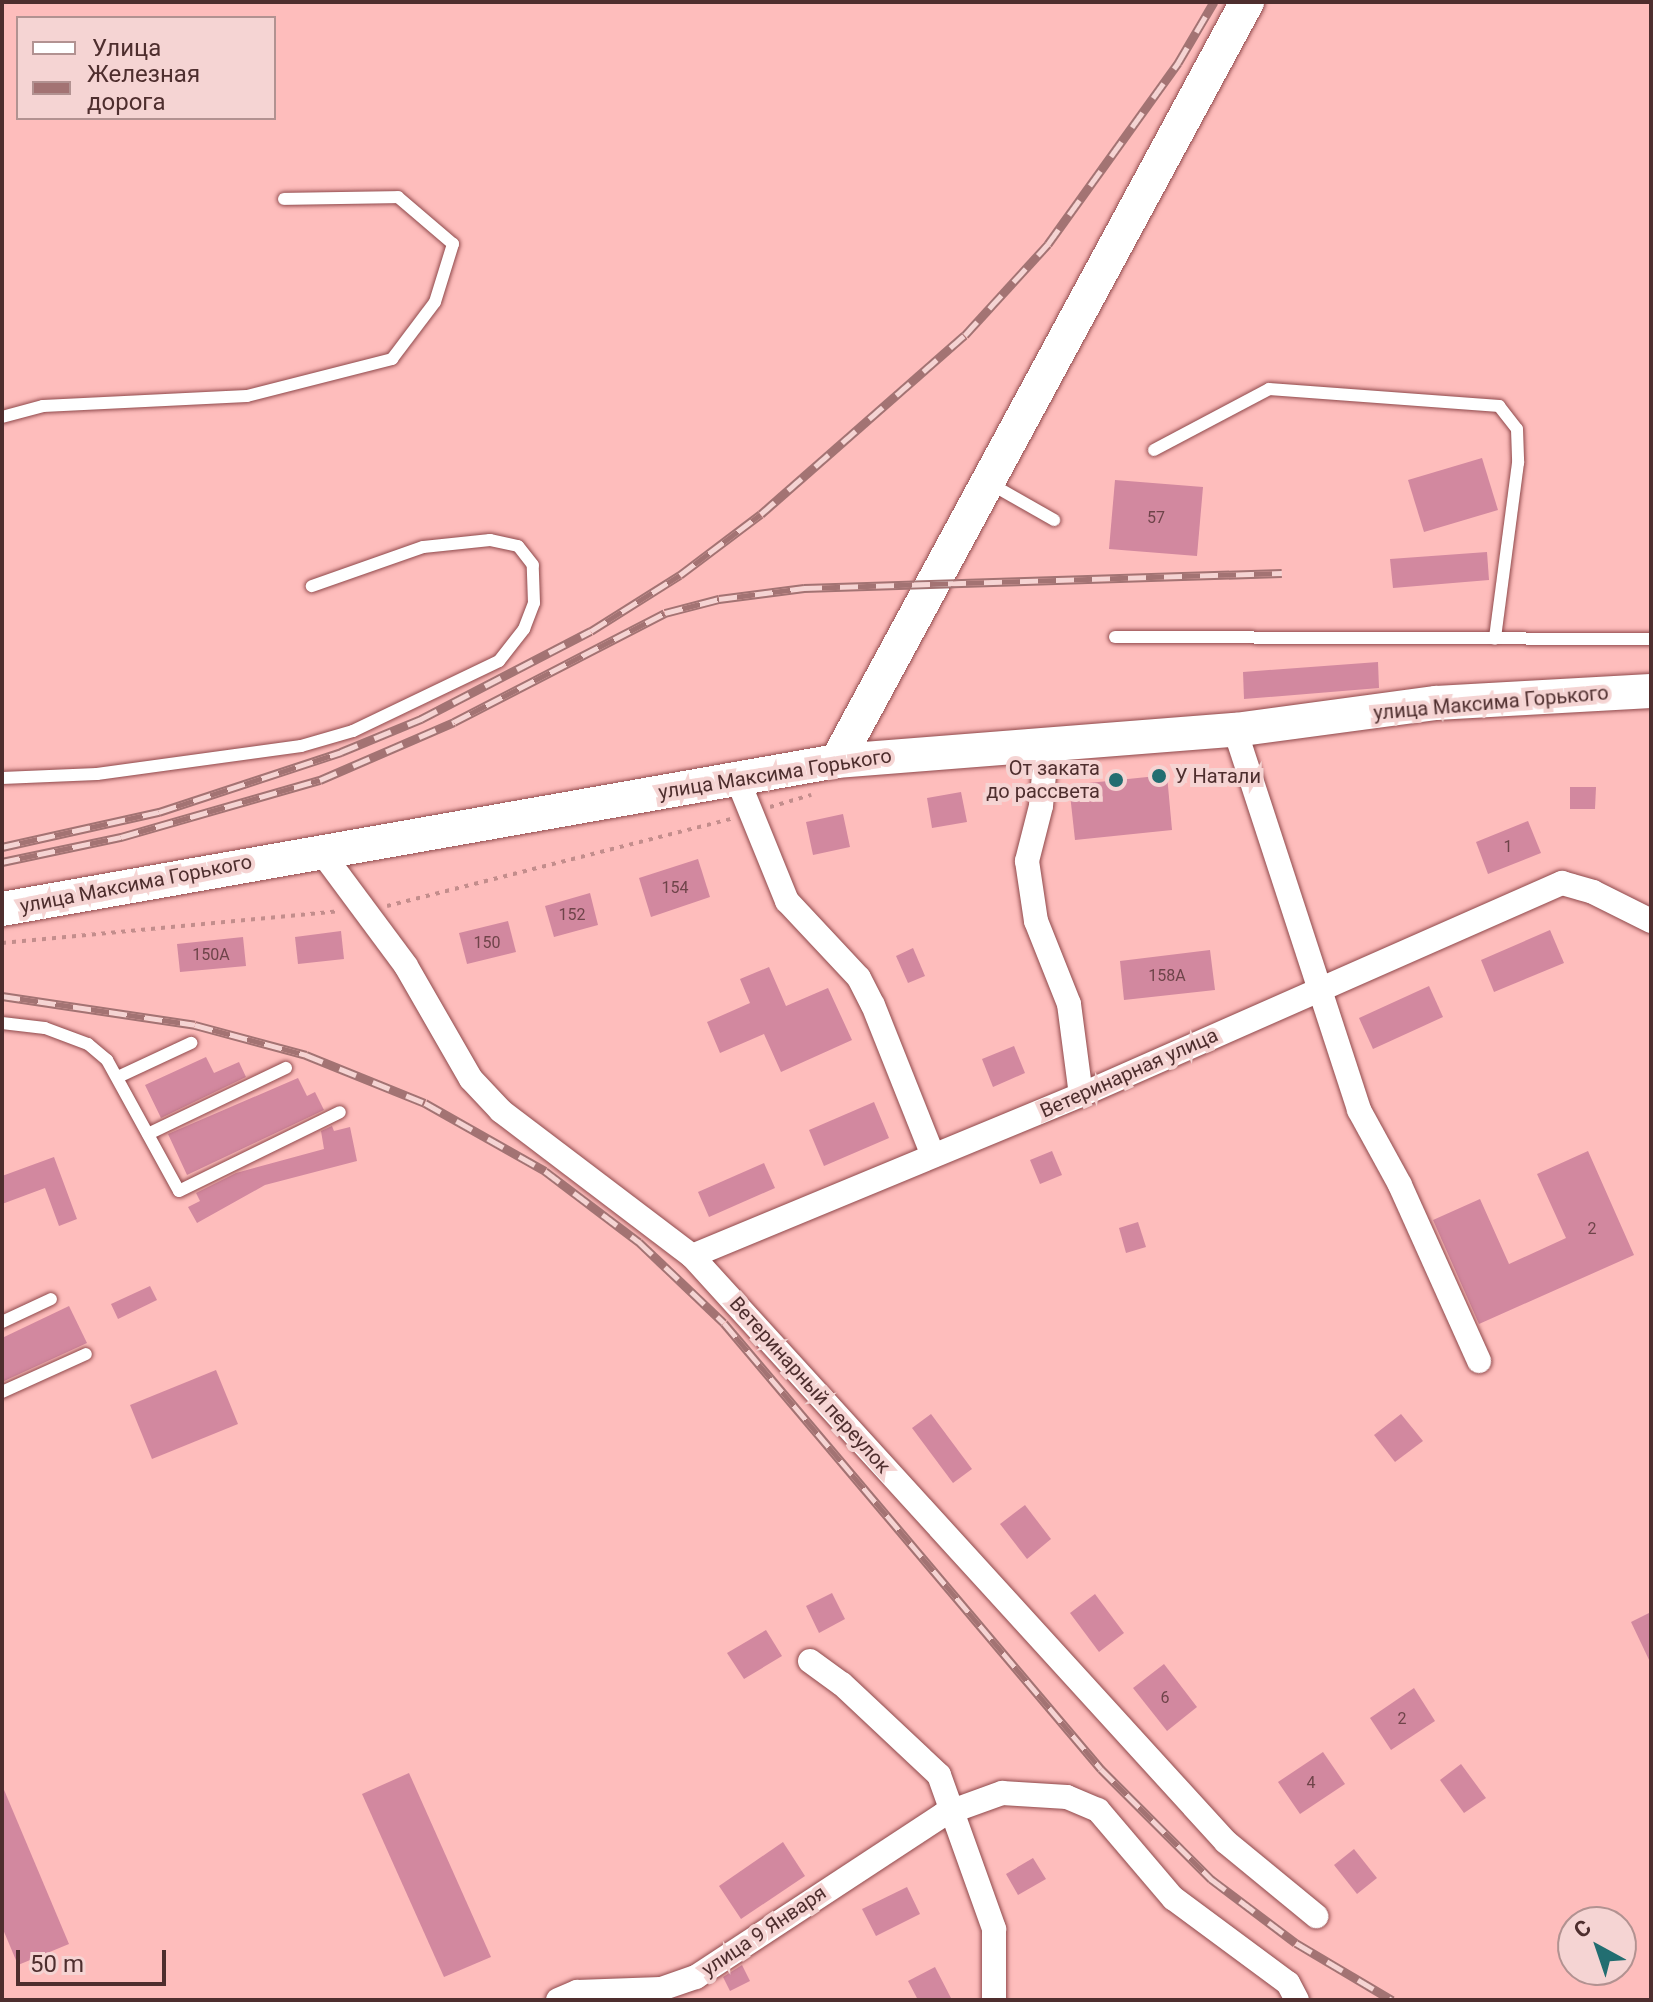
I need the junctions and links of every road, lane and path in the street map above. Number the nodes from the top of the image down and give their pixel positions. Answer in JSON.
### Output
{"nodes":[{"id":1,"x":1247,"y":2,"type":"edge"},
{"id":2,"x":284,"y":199,"type":"dead end"},
{"id":3,"x":2,"y":417,"type":"edge"},
{"id":4,"x":1154,"y":450,"type":"dead end"},
{"id":5,"x":986,"y":481,"type":"junction"},
{"id":6,"x":1054,"y":520,"type":"dead end"},
{"id":7,"x":312,"y":586,"type":"dead end"},
{"id":8,"x":1115,"y":637,"type":"dead end"},
{"id":9,"x":1495,"y":638,"type":"junction"},
{"id":10,"x":1651,"y":639,"type":"edge"},
{"id":11,"x":1651,"y":691,"type":"edge"},
{"id":12,"x":1235,"y":730,"type":"junction"},
{"id":13,"x":1047,"y":744,"type":"junction"},
{"id":14,"x":837,"y":761,"type":"junction"},
{"id":15,"x":2,"y":778,"type":"edge"},
{"id":16,"x":737,"y":778,"type":"junction"},
{"id":17,"x":817,"y":793,"type":"dead end"},
{"id":18,"x":751,"y":814,"type":"junction"},
{"id":19,"x":320,"y":850,"type":"junction"},
{"id":20,"x":2,"y":909,"type":"edge"},
{"id":21,"x":365,"y":909,"type":"junction"},
{"id":22,"x":1651,"y":921,"type":"edge"},
{"id":23,"x":2,"y":943,"type":"edge"},
{"id":24,"x":1319,"y":989,"type":"junction"},
{"id":25,"x":2,"y":1023,"type":"edge"},
{"id":26,"x":191,"y":1043,"type":"dead end"},
{"id":27,"x":286,"y":1068,"type":"dead end"},
{"id":28,"x":118,"y":1077,"type":"junction"},
{"id":29,"x":1081,"y":1095,"type":"junction"},
{"id":30,"x":340,"y":1112,"type":"dead end"},
{"id":31,"x":148,"y":1134,"type":"junction"},
{"id":32,"x":933,"y":1156,"type":"junction"},
{"id":33,"x":692,"y":1256,"type":"junction"},
{"id":34,"x":51,"y":1299,"type":"dead end"},
{"id":35,"x":2,"y":1322,"type":"edge"},
{"id":36,"x":86,"y":1354,"type":"dead end"},
{"id":37,"x":1479,"y":1361,"type":"dead end"},
{"id":38,"x":2,"y":1392,"type":"edge"},
{"id":39,"x":810,"y":1661,"type":"dead end"},
{"id":40,"x":953,"y":1811,"type":"junction"},
{"id":41,"x":1316,"y":1916,"type":"dead end"},
{"id":42,"x":558,"y":2000,"type":"edge"},
{"id":43,"x":994,"y":2000,"type":"edge"},
{"id":44,"x":1297,"y":2000,"type":"edge"}],
"edges":[{"from":1,"to":5,"type":"street"},
{"from":2,"to":3,"type":"lane"},
{"from":4,"to":9,"type":"lane"},
{"from":5,"to":6,"type":"lane"},
{"from":5,"to":14,"type":"street"},
{"from":7,"to":15,"type":"lane"},
{"from":8,"to":9,"type":"lane"},
{"from":9,"to":10,"type":"lane"},
{"from":11,"to":12,"type":"street","name":"улица Максима Горького"},
{"from":12,"to":13,"type":"street","name":"улица Максима Горького"},
{"from":12,"to":24,"type":"street"},
{"from":13,"to":14,"type":"street","name":"улица Максима Горького"},
{"from":13,"to":29,"type":"street"},
{"from":14,"to":16,"type":"street","name":"улица Максима Горького"},
{"from":16,"to":18,"type":"street"},
{"from":16,"to":19,"type":"street","name":"улица Максима Горького"},
{"from":17,"to":18,"type":"path"},
{"from":18,"to":21,"type":"path"},
{"from":18,"to":32,"type":"street"},
{"from":19,"to":20,"type":"street","name":"улица Максима Горького"},
{"from":19,"to":21,"type":"street","name":"Ветеринарный переулок"},
{"from":21,"to":23,"type":"path"},
{"from":21,"to":33,"type":"street","name":"Ветеринарный переулок"},
{"from":22,"to":24,"type":"street","name":"Ветеринарная улица"},
{"from":24,"to":29,"type":"street","name":"Ветеринарная улица"},
{"from":24,"to":37,"type":"street"},
{"from":25,"to":28,"type":"lane"},
{"from":26,"to":28,"type":"lane"},
{"from":27,"to":31,"type":"lane"},
{"from":28,"to":31,"type":"lane"},
{"from":29,"to":32,"type":"street","name":"Ветеринарная улица"},
{"from":30,"to":31,"type":"lane"},
{"from":32,"to":33,"type":"street","name":"Ветеринарная улица"},
{"from":33,"to":41,"type":"street","name":"Ветеринарный переулок"},
{"from":34,"to":35,"type":"lane"},
{"from":36,"to":38,"type":"lane"},
{"from":39,"to":40,"type":"street"},
{"from":40,"to":42,"type":"street","name":"улица 9 Января"},
{"from":40,"to":43,"type":"street"},
{"from":40,"to":44,"type":"street","name":"улица 9 Января"}]}
